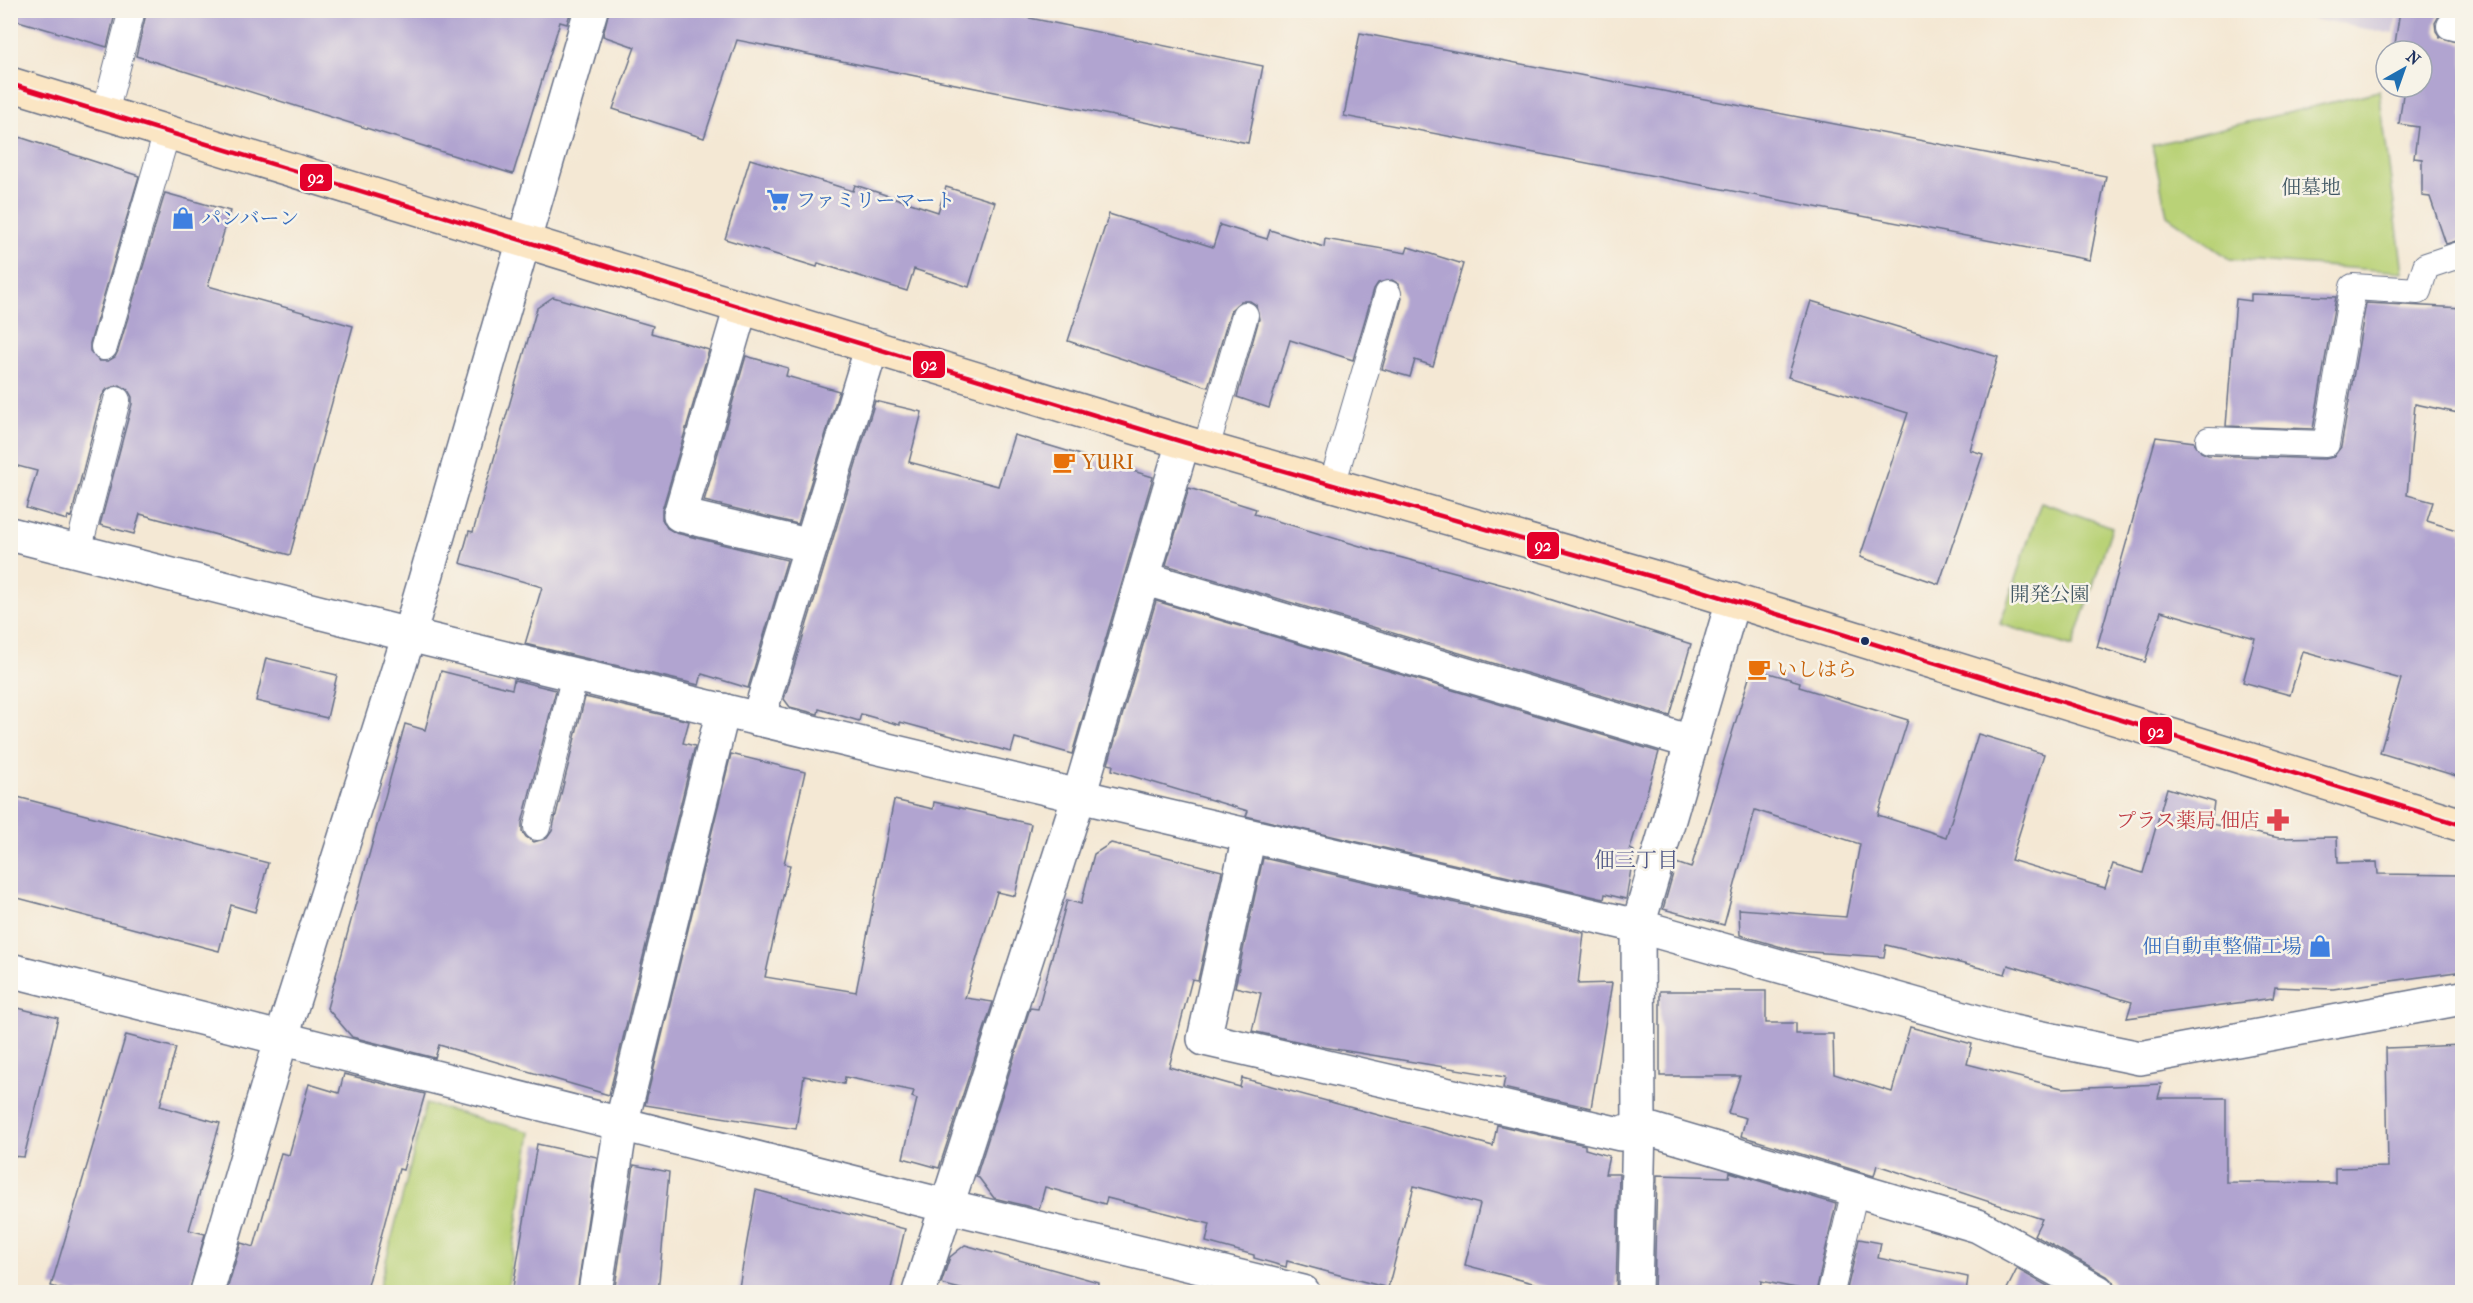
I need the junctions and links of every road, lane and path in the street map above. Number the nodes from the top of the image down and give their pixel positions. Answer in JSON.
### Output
{"nodes":[{"id":1,"x":132,"y":10,"type":"edge"},
{"id":2,"x":591,"y":10,"type":"edge"},
{"id":3,"x":10,"y":84,"type":"edge"},
{"id":4,"x":105,"y":113,"type":"junction"},
{"id":5,"x":167,"y":132,"type":"junction"},
{"id":6,"x":522,"y":240,"type":"junction"},
{"id":7,"x":2463,"y":254,"type":"edge"},
{"id":8,"x":1388,"y":294,"type":"dead end"},
{"id":9,"x":741,"y":307,"type":"junction"},
{"id":10,"x":1245,"y":315,"type":"dead end"},
{"id":11,"x":873,"y":346,"type":"junction"},
{"id":12,"x":104,"y":347,"type":"dead end"},
{"id":13,"x":117,"y":400,"type":"dead end"},
{"id":14,"x":2209,"y":440,"type":"dead end"},
{"id":15,"x":1194,"y":445,"type":"junction"},
{"id":16,"x":1332,"y":485,"type":"junction"},
{"id":17,"x":10,"y":534,"type":"edge"},
{"id":18,"x":811,"y":546,"type":"junction"},
{"id":19,"x":78,"y":551,"type":"junction"},
{"id":20,"x":1143,"y":578,"type":"junction"},
{"id":21,"x":1732,"y":600,"type":"junction"},
{"id":22,"x":409,"y":635,"type":"junction"},
{"id":23,"x":575,"y":675,"type":"junction"},
{"id":24,"x":723,"y":710,"type":"junction"},
{"id":25,"x":758,"y":719,"type":"junction"},
{"id":26,"x":1691,"y":742,"type":"junction"},
{"id":27,"x":1079,"y":796,"type":"junction"},
{"id":28,"x":2463,"y":825,"type":"edge"},
{"id":29,"x":537,"y":826,"type":"dead end"},
{"id":30,"x":1249,"y":836,"type":"junction"},
{"id":31,"x":1638,"y":926,"type":"junction"},
{"id":32,"x":10,"y":970,"type":"edge"},
{"id":33,"x":2463,"y":998,"type":"edge"},
{"id":34,"x":281,"y":1040,"type":"junction"},
{"id":35,"x":621,"y":1125,"type":"junction"},
{"id":36,"x":1639,"y":1126,"type":"junction"},
{"id":37,"x":1855,"y":1190,"type":"junction"},
{"id":38,"x":947,"y":1206,"type":"junction"},
{"id":39,"x":207,"y":1293,"type":"edge"},
{"id":40,"x":595,"y":1293,"type":"edge"},
{"id":41,"x":920,"y":1293,"type":"edge"},
{"id":42,"x":1303,"y":1293,"type":"edge"},
{"id":43,"x":1635,"y":1293,"type":"edge"},
{"id":44,"x":1831,"y":1293,"type":"edge"},
{"id":45,"x":2098,"y":1293,"type":"edge"}],
"edges":[{"from":1,"to":4,"type":"lane"},
{"from":2,"to":6,"type":"street"},
{"from":3,"to":4,"type":"street"},
{"from":4,"to":5,"type":"street"},
{"from":5,"to":6,"type":"street"},
{"from":5,"to":12,"type":"lane"},
{"from":6,"to":9,"type":"street"},
{"from":6,"to":22,"type":"street"},
{"from":7,"to":14,"type":"lane"},
{"from":8,"to":16,"type":"lane"},
{"from":9,"to":11,"type":"street"},
{"from":9,"to":18,"type":"street"},
{"from":10,"to":15,"type":"lane"},
{"from":11,"to":15,"type":"street"},
{"from":11,"to":18,"type":"street"},
{"from":13,"to":19,"type":"lane"},
{"from":15,"to":16,"type":"street"},
{"from":15,"to":20,"type":"street"},
{"from":16,"to":21,"type":"street"},
{"from":17,"to":19,"type":"street"},
{"from":18,"to":25,"type":"street"},
{"from":19,"to":22,"type":"street"},
{"from":20,"to":26,"type":"street"},
{"from":20,"to":27,"type":"street"},
{"from":21,"to":26,"type":"street"},
{"from":21,"to":28,"type":"street"},
{"from":22,"to":23,"type":"street"},
{"from":22,"to":34,"type":"street"},
{"from":23,"to":24,"type":"street"},
{"from":23,"to":29,"type":"lane"},
{"from":24,"to":25,"type":"street"},
{"from":24,"to":35,"type":"street"},
{"from":25,"to":27,"type":"street"},
{"from":26,"to":31,"type":"street"},
{"from":27,"to":30,"type":"street"},
{"from":27,"to":38,"type":"street"},
{"from":30,"to":31,"type":"street"},
{"from":30,"to":36,"type":"street"},
{"from":31,"to":33,"type":"street"},
{"from":31,"to":36,"type":"street"},
{"from":32,"to":34,"type":"street"},
{"from":34,"to":35,"type":"street"},
{"from":34,"to":39,"type":"street"},
{"from":35,"to":38,"type":"street"},
{"from":35,"to":40,"type":"street"},
{"from":36,"to":37,"type":"street"},
{"from":36,"to":43,"type":"street"},
{"from":37,"to":44,"type":"lane"},
{"from":37,"to":45,"type":"street"},
{"from":38,"to":41,"type":"street"},
{"from":38,"to":42,"type":"street"}]}
